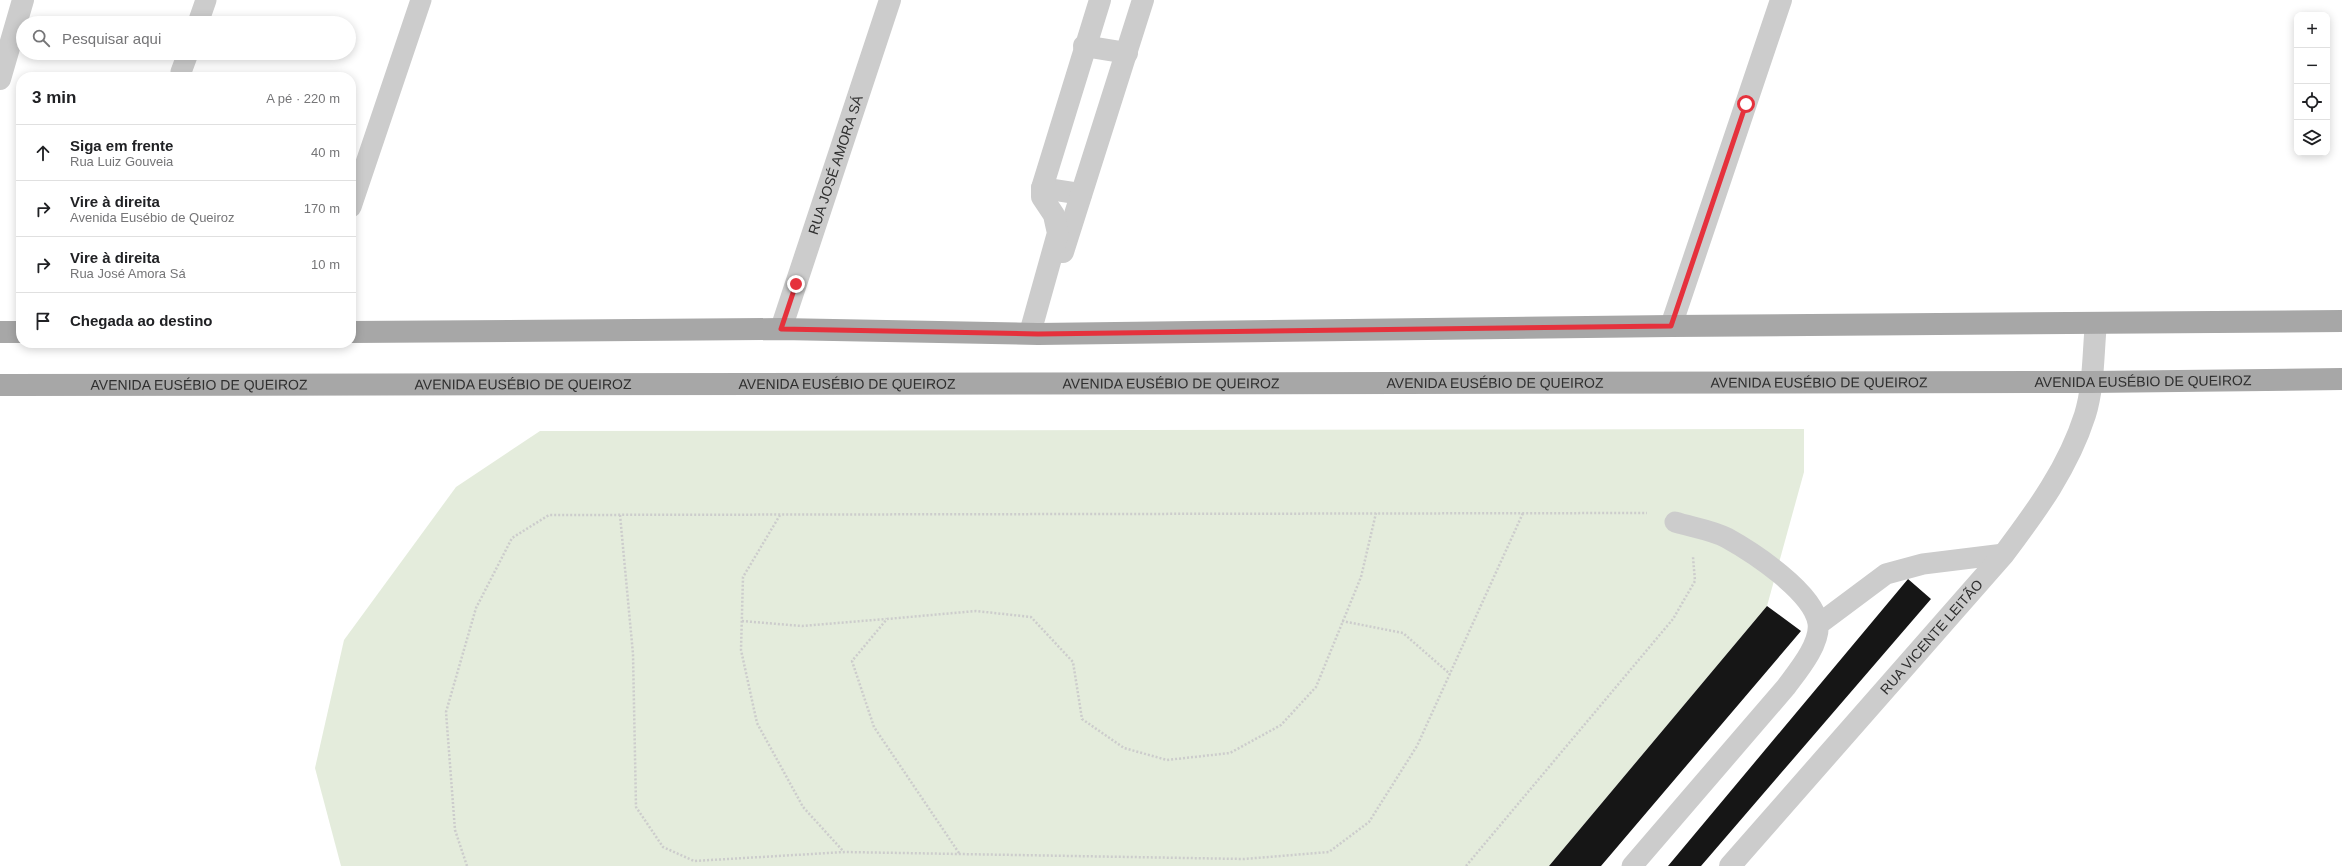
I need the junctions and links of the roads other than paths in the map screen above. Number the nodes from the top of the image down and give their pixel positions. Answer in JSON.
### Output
{"nodes":[{"id":1,"x":22,"y":0,"type":"edge"},
{"id":2,"x":206,"y":0,"type":"edge"},
{"id":3,"x":421,"y":0,"type":"edge"},
{"id":4,"x":890,"y":0,"type":"edge"},
{"id":5,"x":1100,"y":0,"type":"edge"},
{"id":6,"x":1781,"y":0,"type":"edge"},
{"id":7,"x":1140,"y":1,"type":"edge"},
{"id":8,"x":18,"y":16,"type":"edge"},
{"id":9,"x":200,"y":16,"type":"edge"},
{"id":10,"x":16,"y":22,"type":"edge"},
{"id":11,"x":1084,"y":46,"type":"junction"},
{"id":12,"x":1127,"y":53,"type":"junction"},
{"id":13,"x":185,"y":60,"type":"edge"},
{"id":14,"x":181,"y":72,"type":"edge"},
{"id":15,"x":0,"y":79,"type":"edge"},
{"id":16,"x":356,"y":180,"type":"edge"},
{"id":17,"x":1042,"y":188,"type":"junction"},
{"id":18,"x":1082,"y":194,"type":"junction"},
{"id":19,"x":2342,"y":321,"type":"edge"},
{"id":20,"x":2096,"y":323,"type":"junction"},
{"id":21,"x":1671,"y":326,"type":"junction"},
{"id":22,"x":781,"y":329,"type":"junction"},
{"id":23,"x":0,"y":332,"type":"edge"},
{"id":24,"x":16,"y":332,"type":"edge"},
{"id":25,"x":356,"y":332,"type":"edge"},
{"id":26,"x":1034,"y":334,"type":"junction"},
{"id":27,"x":2342,"y":379,"type":"edge"},
{"id":28,"x":2091,"y":382,"type":"junction"},
{"id":29,"x":0,"y":385,"type":"edge"},
{"id":30,"x":1674,"y":522,"type":"road end"},
{"id":31,"x":2004,"y":554,"type":"junction"},
{"id":32,"x":1818,"y":624,"type":"junction"},
{"id":33,"x":1632,"y":866,"type":"edge"},
{"id":34,"x":1730,"y":866,"type":"edge"}],
"edges":[{"from":1,"to":8,"type":"street"},
{"from":2,"to":9,"type":"lane"},
{"from":3,"to":16,"type":"lane"},
{"from":4,"to":22,"type":"street","name":"RUA JOSÉ AMORA SÁ"},
{"from":5,"to":11,"type":"street"},
{"from":6,"to":21,"type":"street"},
{"from":7,"to":12,"type":"street"},
{"from":10,"to":15,"type":"street"},
{"from":11,"to":12,"type":"street"},
{"from":11,"to":17,"type":"street"},
{"from":12,"to":18,"type":"street"},
{"from":13,"to":14,"type":"lane"},
{"from":17,"to":18,"type":"street"},
{"from":17,"to":26,"type":"street"},
{"from":18,"to":26,"type":"street"},
{"from":19,"to":20,"type":"main road"},
{"from":20,"to":21,"type":"main road"},
{"from":20,"to":28,"type":"street","name":"RUA VICENTE LEITÃO"},
{"from":21,"to":26,"type":"main road"},
{"from":22,"to":25,"type":"main road"},
{"from":22,"to":26,"type":"main road"},
{"from":23,"to":24,"type":"main road"},
{"from":27,"to":28,"type":"main road","name":"AVENIDA EUSÉBIO DE QUEIROZ"},
{"from":28,"to":29,"type":"main road","name":"AVENIDA EUSÉBIO DE QUEIROZ"},
{"from":28,"to":31,"type":"street","name":"RUA VICENTE LEITÃO"},
{"from":30,"to":32,"type":"lane"},
{"from":31,"to":32,"type":"lane"},
{"from":31,"to":34,"type":"street","name":"RUA VICENTE LEITÃO"},
{"from":32,"to":33,"type":"lane"}]}
